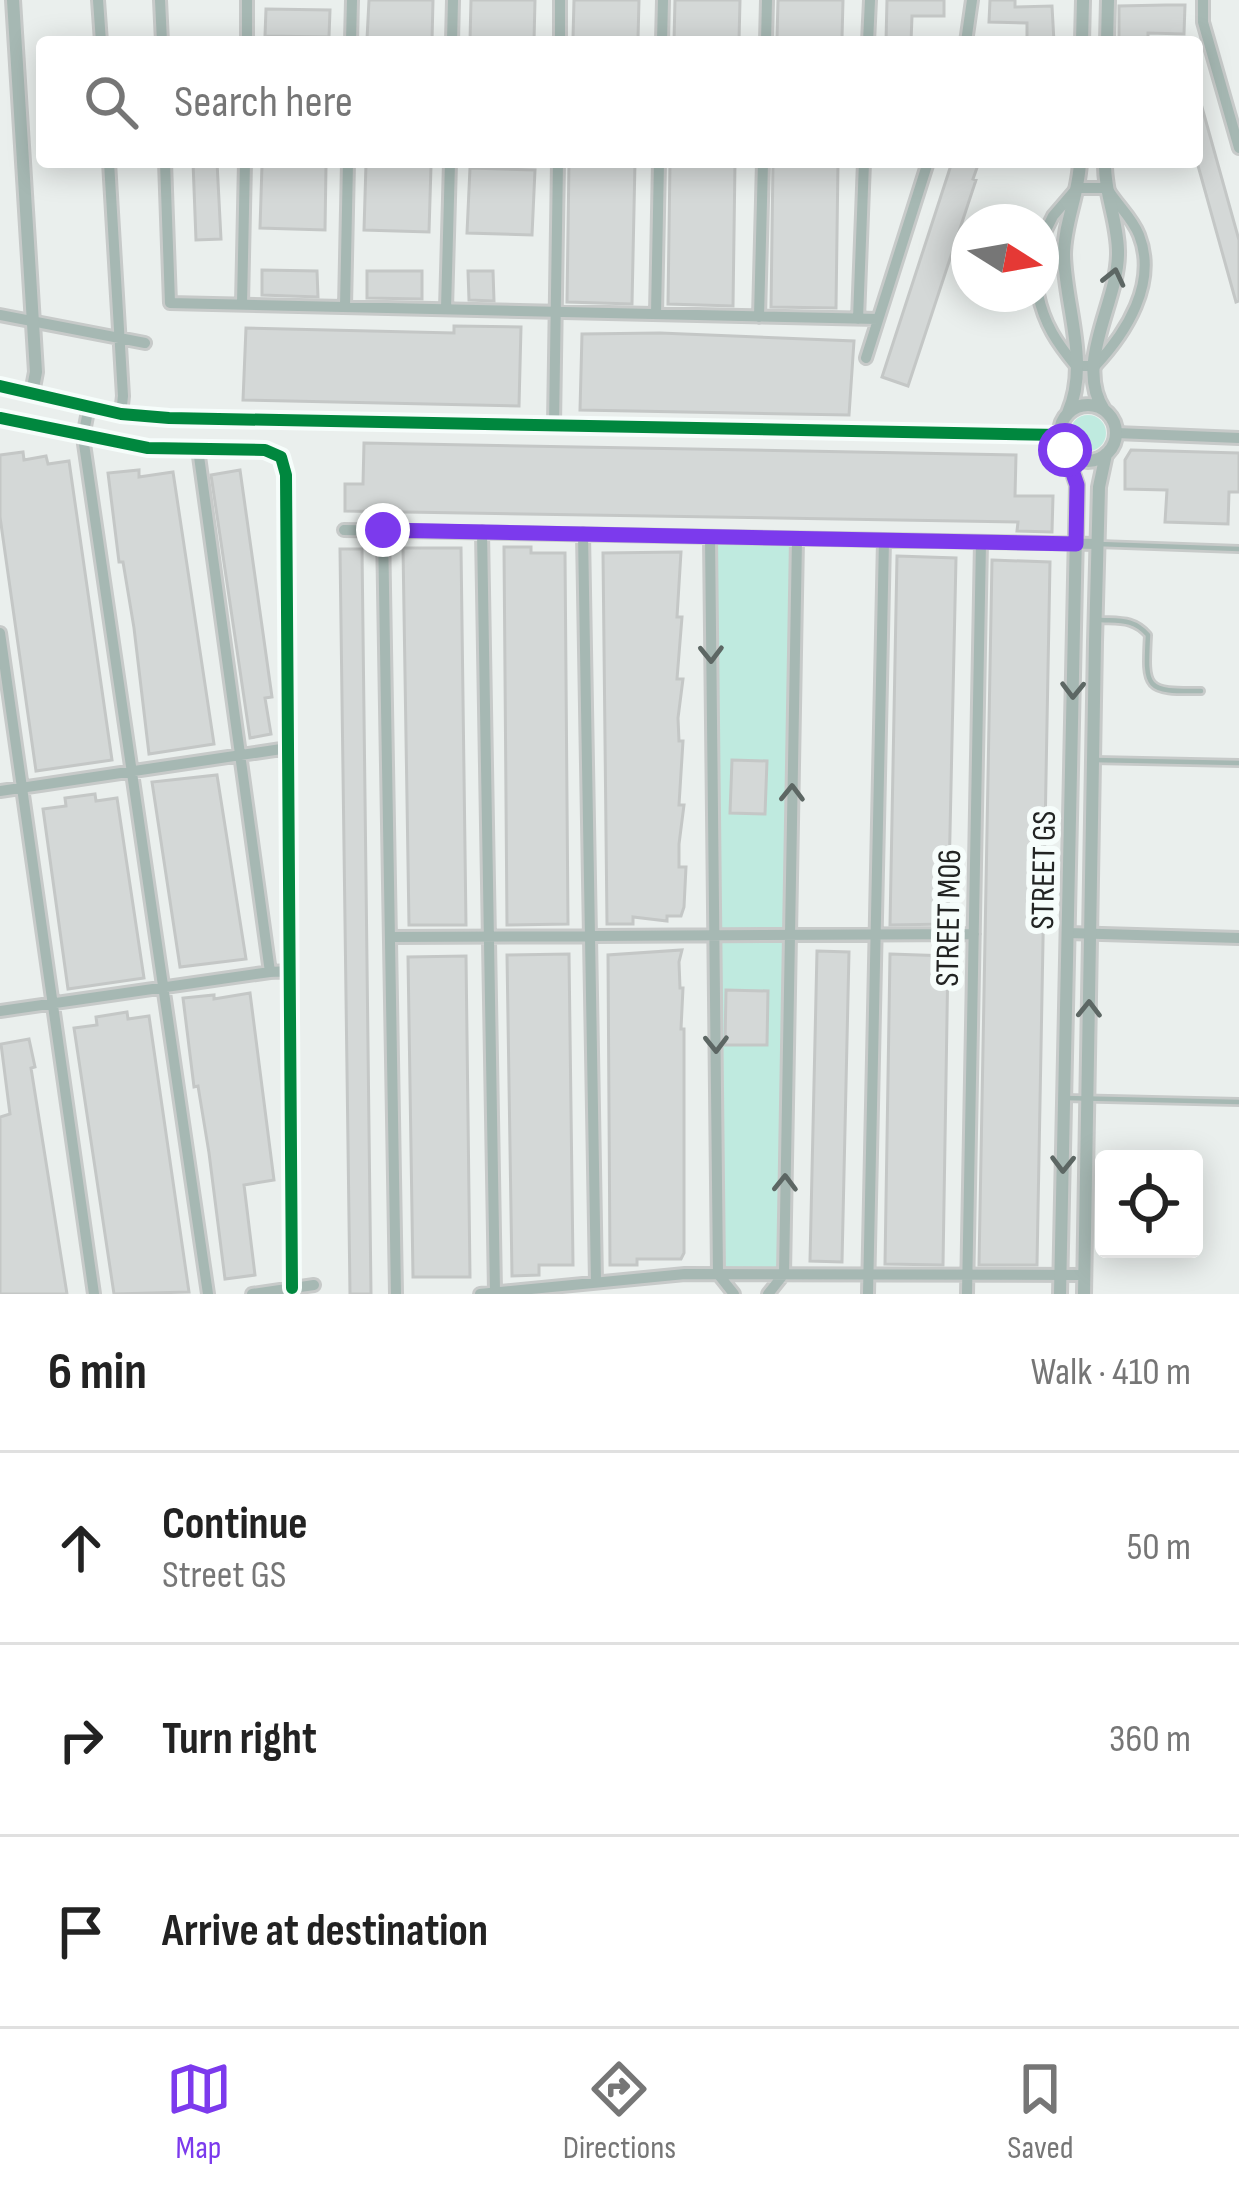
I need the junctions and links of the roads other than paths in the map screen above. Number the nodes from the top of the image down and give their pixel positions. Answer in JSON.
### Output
{"nodes":[{"id":1,"x":13,"y":0,"type":"edge"},
{"id":2,"x":98,"y":0,"type":"edge"},
{"id":3,"x":160,"y":0,"type":"edge"},
{"id":4,"x":247,"y":0,"type":"edge"},
{"id":5,"x":352,"y":0,"type":"edge"},
{"id":6,"x":453,"y":0,"type":"edge"},
{"id":7,"x":560,"y":0,"type":"edge"},
{"id":8,"x":663,"y":0,"type":"edge"},
{"id":9,"x":767,"y":0,"type":"edge"},
{"id":10,"x":870,"y":0,"type":"edge"},
{"id":11,"x":972,"y":0,"type":"edge"},
{"id":12,"x":1083,"y":0,"type":"edge"},
{"id":13,"x":1108,"y":0,"type":"edge"},
{"id":14,"x":1203,"y":0,"type":"edge"},
{"id":15,"x":101,"y":36,"type":"edge"},
{"id":16,"x":161,"y":36,"type":"edge"},
{"id":17,"x":247,"y":36,"type":"edge"},
{"id":18,"x":351,"y":36,"type":"edge"},
{"id":19,"x":452,"y":36,"type":"edge"},
{"id":20,"x":560,"y":36,"type":"edge"},
{"id":21,"x":662,"y":36,"type":"edge"},
{"id":22,"x":766,"y":36,"type":"edge"},
{"id":23,"x":868,"y":36,"type":"edge"},
{"id":24,"x":966,"y":36,"type":"edge"},
{"id":25,"x":1082,"y":36,"type":"edge"},
{"id":26,"x":1107,"y":36,"type":"edge"},
{"id":27,"x":1239,"y":148,"type":"edge"},
{"id":28,"x":109,"y":168,"type":"edge"},
{"id":29,"x":165,"y":168,"type":"edge"},
{"id":30,"x":244,"y":168,"type":"edge"},
{"id":31,"x":348,"y":168,"type":"edge"},
{"id":32,"x":449,"y":168,"type":"edge"},
{"id":33,"x":558,"y":168,"type":"edge"},
{"id":34,"x":659,"y":168,"type":"edge"},
{"id":35,"x":763,"y":168,"type":"edge"},
{"id":36,"x":864,"y":168,"type":"edge"},
{"id":37,"x":926,"y":168,"type":"edge"},
{"id":38,"x":1079,"y":168,"type":"edge"},
{"id":39,"x":1105,"y":168,"type":"edge"},
{"id":40,"x":1077,"y":188,"type":"junction"},
{"id":41,"x":1107,"y":188,"type":"junction"},
{"id":42,"x":1059,"y":209,"type":"edge"},
{"id":43,"x":242,"y":304,"type":"junction"},
{"id":44,"x":345,"y":307,"type":"junction"},
{"id":45,"x":446,"y":309,"type":"junction"},
{"id":46,"x":557,"y":312,"type":"junction"},
{"id":47,"x":1041,"y":312,"type":"edge"},
{"id":48,"x":656,"y":314,"type":"junction"},
{"id":49,"x":0,"y":315,"type":"edge"},
{"id":50,"x":759,"y":316,"type":"junction"},
{"id":51,"x":858,"y":319,"type":"junction"},
{"id":52,"x":878,"y":319,"type":"junction"},
{"id":53,"x":33,"y":322,"type":"junction"},
{"id":54,"x":120,"y":338,"type":"junction"},
{"id":55,"x":146,"y":343,"type":"dead end"},
{"id":56,"x":866,"y":358,"type":"dead end"},
{"id":57,"x":1076,"y":366,"type":"junction"},
{"id":58,"x":1094,"y":366,"type":"junction"},
{"id":59,"x":0,"y":386,"type":"edge"},
{"id":60,"x":32,"y":393,"type":"junction"},
{"id":61,"x":89,"y":406,"type":"junction"},
{"id":62,"x":1105,"y":410,"type":"junction"},
{"id":63,"x":1068,"y":413,"type":"junction"},
{"id":64,"x":121,"y":415,"type":"junction"},
{"id":65,"x":0,"y":418,"type":"edge"},
{"id":66,"x":554,"y":425,"type":"junction"},
{"id":67,"x":1116,"y":433,"type":"junction"},
{"id":68,"x":1060,"y":434,"type":"junction"},
{"id":69,"x":82,"y":437,"type":"junction"},
{"id":70,"x":1239,"y":438,"type":"edge"},
{"id":71,"x":198,"y":449,"type":"junction"},
{"id":72,"x":1065,"y":450,"type":"junction"},
{"id":73,"x":1106,"y":454,"type":"junction"},
{"id":74,"x":344,"y":530,"type":"dead end"},
{"id":75,"x":383,"y":530,"type":"junction"},
{"id":76,"x":482,"y":532,"type":"junction"},
{"id":77,"x":583,"y":534,"type":"junction"},
{"id":78,"x":710,"y":537,"type":"junction"},
{"id":79,"x":796,"y":538,"type":"junction"},
{"id":80,"x":884,"y":540,"type":"junction"},
{"id":81,"x":981,"y":542,"type":"junction"},
{"id":82,"x":1076,"y":544,"type":"junction"},
{"id":83,"x":1098,"y":544,"type":"junction"},
{"id":84,"x":1239,"y":548,"type":"edge"},
{"id":85,"x":1097,"y":620,"type":"junction"},
{"id":86,"x":0,"y":633,"type":"edge"},
{"id":87,"x":1073,"y":641,"type":"junction"},
{"id":88,"x":1095,"y":642,"type":"junction"},
{"id":89,"x":1201,"y":692,"type":"dead end"},
{"id":90,"x":288,"y":748,"type":"junction"},
{"id":91,"x":238,"y":755,"type":"junction"},
{"id":92,"x":1094,"y":760,"type":"junction"},
{"id":93,"x":1071,"y":761,"type":"junction"},
{"id":94,"x":1239,"y":763,"type":"edge"},
{"id":95,"x":132,"y":771,"type":"junction"},
{"id":96,"x":22,"y":788,"type":"junction"},
{"id":97,"x":0,"y":791,"type":"edge"},
{"id":98,"x":1068,"y":933,"type":"junction"},
{"id":99,"x":876,"y":934,"type":"junction"},
{"id":100,"x":974,"y":934,"type":"junction"},
{"id":101,"x":1091,"y":934,"type":"junction"},
{"id":102,"x":715,"y":935,"type":"junction"},
{"id":103,"x":790,"y":935,"type":"junction"},
{"id":104,"x":590,"y":936,"type":"junction"},
{"id":105,"x":489,"y":937,"type":"junction"},
{"id":106,"x":390,"y":938,"type":"junction"},
{"id":107,"x":1239,"y":938,"type":"edge"},
{"id":108,"x":290,"y":971,"type":"junction"},
{"id":109,"x":270,"y":973,"type":"junction"},
{"id":110,"x":163,"y":988,"type":"junction"},
{"id":111,"x":53,"y":1004,"type":"junction"},
{"id":112,"x":0,"y":1011,"type":"edge"},
{"id":113,"x":1064,"y":1098,"type":"junction"},
{"id":114,"x":1088,"y":1099,"type":"junction"},
{"id":115,"x":1239,"y":1102,"type":"edge"},
{"id":116,"x":718,"y":1274,"type":"junction"},
{"id":117,"x":784,"y":1274,"type":"junction"},
{"id":118,"x":869,"y":1274,"type":"junction"},
{"id":119,"x":968,"y":1275,"type":"junction"},
{"id":120,"x":1061,"y":1275,"type":"junction"},
{"id":121,"x":1084,"y":1275,"type":"junction"},
{"id":122,"x":596,"y":1282,"type":"junction"},
{"id":123,"x":314,"y":1285,"type":"dead end"},
{"id":124,"x":292,"y":1288,"type":"junction"},
{"id":125,"x":495,"y":1292,"type":"edge"},
{"id":126,"x":94,"y":1294,"type":"edge"},
{"id":127,"x":208,"y":1294,"type":"edge"},
{"id":128,"x":252,"y":1294,"type":"edge"},
{"id":129,"x":396,"y":1294,"type":"edge"},
{"id":130,"x":480,"y":1294,"type":"edge"},
{"id":131,"x":734,"y":1294,"type":"edge"},
{"id":132,"x":768,"y":1294,"type":"edge"},
{"id":133,"x":868,"y":1294,"type":"edge"},
{"id":134,"x":967,"y":1294,"type":"edge"},
{"id":135,"x":1060,"y":1294,"type":"edge"},
{"id":136,"x":1084,"y":1294,"type":"edge"}],
"edges":[{"from":1,"to":53,"type":"street"},
{"from":2,"to":15,"type":"street"},
{"from":3,"to":16,"type":"street"},
{"from":4,"to":17,"type":"street"},
{"from":5,"to":18,"type":"street"},
{"from":6,"to":19,"type":"street"},
{"from":7,"to":20,"type":"street"},
{"from":8,"to":21,"type":"street"},
{"from":9,"to":22,"type":"street"},
{"from":10,"to":23,"type":"street"},
{"from":11,"to":24,"type":"street"},
{"from":12,"to":25,"type":"street"},
{"from":13,"to":26,"type":"street"},
{"from":14,"to":27,"type":"street"},
{"from":28,"to":54,"type":"street"},
{"from":29,"to":43,"type":"street"},
{"from":30,"to":43,"type":"street"},
{"from":31,"to":44,"type":"street"},
{"from":32,"to":45,"type":"street"},
{"from":33,"to":46,"type":"street"},
{"from":34,"to":48,"type":"street"},
{"from":35,"to":50,"type":"street"},
{"from":36,"to":51,"type":"street"},
{"from":37,"to":52,"type":"street"},
{"from":38,"to":40,"type":"street"},
{"from":39,"to":41,"type":"street"},
{"from":40,"to":41,"type":"street"},
{"from":40,"to":42,"type":"street"},
{"from":40,"to":57,"type":"street"},
{"from":58,"to":41,"type":"street","one_way":true},
{"from":41,"to":58,"type":"street"},
{"from":43,"to":44,"type":"street"},
{"from":44,"to":45,"type":"street"},
{"from":45,"to":46,"type":"street"},
{"from":46,"to":48,"type":"street"},
{"from":46,"to":66,"type":"street"},
{"from":47,"to":57,"type":"street"},
{"from":48,"to":50,"type":"street"},
{"from":49,"to":53,"type":"street"},
{"from":50,"to":51,"type":"street"},
{"from":51,"to":52,"type":"street"},
{"from":52,"to":56,"type":"street"},
{"from":53,"to":54,"type":"street"},
{"from":53,"to":60,"type":"street"},
{"from":54,"to":55,"type":"street"},
{"from":54,"to":64,"type":"street"},
{"from":57,"to":58,"type":"street"},
{"from":57,"to":63,"type":"street"},
{"from":58,"to":62,"type":"street"},
{"from":59,"to":60,"type":"street"},
{"from":60,"to":61,"type":"street"},
{"from":61,"to":64,"type":"street"},
{"from":61,"to":69,"type":"street"},
{"from":62,"to":63,"type":"street"},
{"from":62,"to":67,"type":"street"},
{"from":63,"to":68,"type":"street"},
{"from":64,"to":66,"type":"street"},
{"from":65,"to":69,"type":"street"},
{"from":66,"to":68,"type":"street"},
{"from":67,"to":70,"type":"street"},
{"from":67,"to":73,"type":"street"},
{"from":68,"to":72,"type":"street"},
{"from":69,"to":71,"type":"street"},
{"from":69,"to":95,"type":"street"},
{"from":71,"to":90,"type":"street"},
{"from":71,"to":91,"type":"street"},
{"from":72,"to":73,"type":"street"},
{"from":72,"to":82,"type":"street","name":"STREET GS"},
{"from":73,"to":83,"type":"street","name":"STREET GS"},
{"from":74,"to":75,"type":"street"},
{"from":75,"to":76,"type":"street"},
{"from":75,"to":106,"type":"street"},
{"from":76,"to":77,"type":"street"},
{"from":76,"to":105,"type":"street"},
{"from":77,"to":78,"type":"street"},
{"from":77,"to":104,"type":"street"},
{"from":78,"to":79,"type":"street"},
{"from":78,"to":102,"type":"street","one_way":true},
{"from":79,"to":80,"type":"street"},
{"from":103,"to":79,"type":"street","one_way":true},
{"from":80,"to":81,"type":"street"},
{"from":80,"to":99,"type":"street"},
{"from":81,"to":82,"type":"street"},
{"from":81,"to":100,"type":"street","name":"STREET M06"},
{"from":82,"to":83,"type":"street"},
{"from":82,"to":87,"type":"street","name":"STREET GS"},
{"from":83,"to":84,"type":"lane"},
{"from":83,"to":85,"type":"street","name":"STREET GS"},
{"from":85,"to":88,"type":"street","name":"STREET GS"},
{"from":85,"to":89,"type":"lane"},
{"from":86,"to":96,"type":"street"},
{"from":87,"to":88,"type":"street"},
{"from":87,"to":93,"type":"street","name":"STREET GS","one_way":true},
{"from":88,"to":92,"type":"street","name":"STREET GS"},
{"from":90,"to":91,"type":"street"},
{"from":90,"to":108,"type":"street"},
{"from":91,"to":95,"type":"street"},
{"from":91,"to":109,"type":"street"},
{"from":92,"to":93,"type":"street"},
{"from":92,"to":94,"type":"lane"},
{"from":92,"to":101,"type":"street","name":"STREET GS"},
{"from":93,"to":98,"type":"street","name":"STREET GS"},
{"from":95,"to":96,"type":"street"},
{"from":95,"to":110,"type":"street"},
{"from":96,"to":97,"type":"street"},
{"from":96,"to":111,"type":"street"},
{"from":98,"to":101,"type":"street"},
{"from":98,"to":113,"type":"street","name":"STREET GS"},
{"from":99,"to":100,"type":"street"},
{"from":99,"to":103,"type":"street"},
{"from":99,"to":118,"type":"street"},
{"from":100,"to":119,"type":"street","name":"STREET M06"},
{"from":101,"to":107,"type":"street"},
{"from":114,"to":101,"type":"street","name":"STREET GS","one_way":true},
{"from":102,"to":103,"type":"street"},
{"from":102,"to":104,"type":"street"},
{"from":102,"to":116,"type":"street","one_way":true},
{"from":117,"to":103,"type":"street","one_way":true},
{"from":104,"to":105,"type":"street"},
{"from":104,"to":122,"type":"street"},
{"from":105,"to":106,"type":"street"},
{"from":105,"to":125,"type":"street"},
{"from":106,"to":129,"type":"street"},
{"from":108,"to":109,"type":"street"},
{"from":108,"to":124,"type":"street"},
{"from":109,"to":110,"type":"street"},
{"from":110,"to":111,"type":"street"},
{"from":110,"to":127,"type":"street"},
{"from":111,"to":112,"type":"street"},
{"from":111,"to":126,"type":"street"},
{"from":113,"to":114,"type":"lane"},
{"from":113,"to":120,"type":"street","name":"STREET GS","one_way":true},
{"from":114,"to":115,"type":"lane"},
{"from":114,"to":121,"type":"street","name":"STREET GS"},
{"from":116,"to":117,"type":"street"},
{"from":116,"to":122,"type":"street"},
{"from":116,"to":131,"type":"street"},
{"from":117,"to":118,"type":"street"},
{"from":117,"to":132,"type":"street"},
{"from":118,"to":119,"type":"street"},
{"from":118,"to":133,"type":"street"},
{"from":119,"to":120,"type":"street"},
{"from":119,"to":134,"type":"street","name":"STREET M06"},
{"from":120,"to":121,"type":"street"},
{"from":120,"to":135,"type":"street","name":"STREET GS"},
{"from":121,"to":136,"type":"street","name":"STREET GS"},
{"from":122,"to":125,"type":"street"},
{"from":123,"to":124,"type":"street"},
{"from":124,"to":128,"type":"street"},
{"from":125,"to":130,"type":"street"}]}
